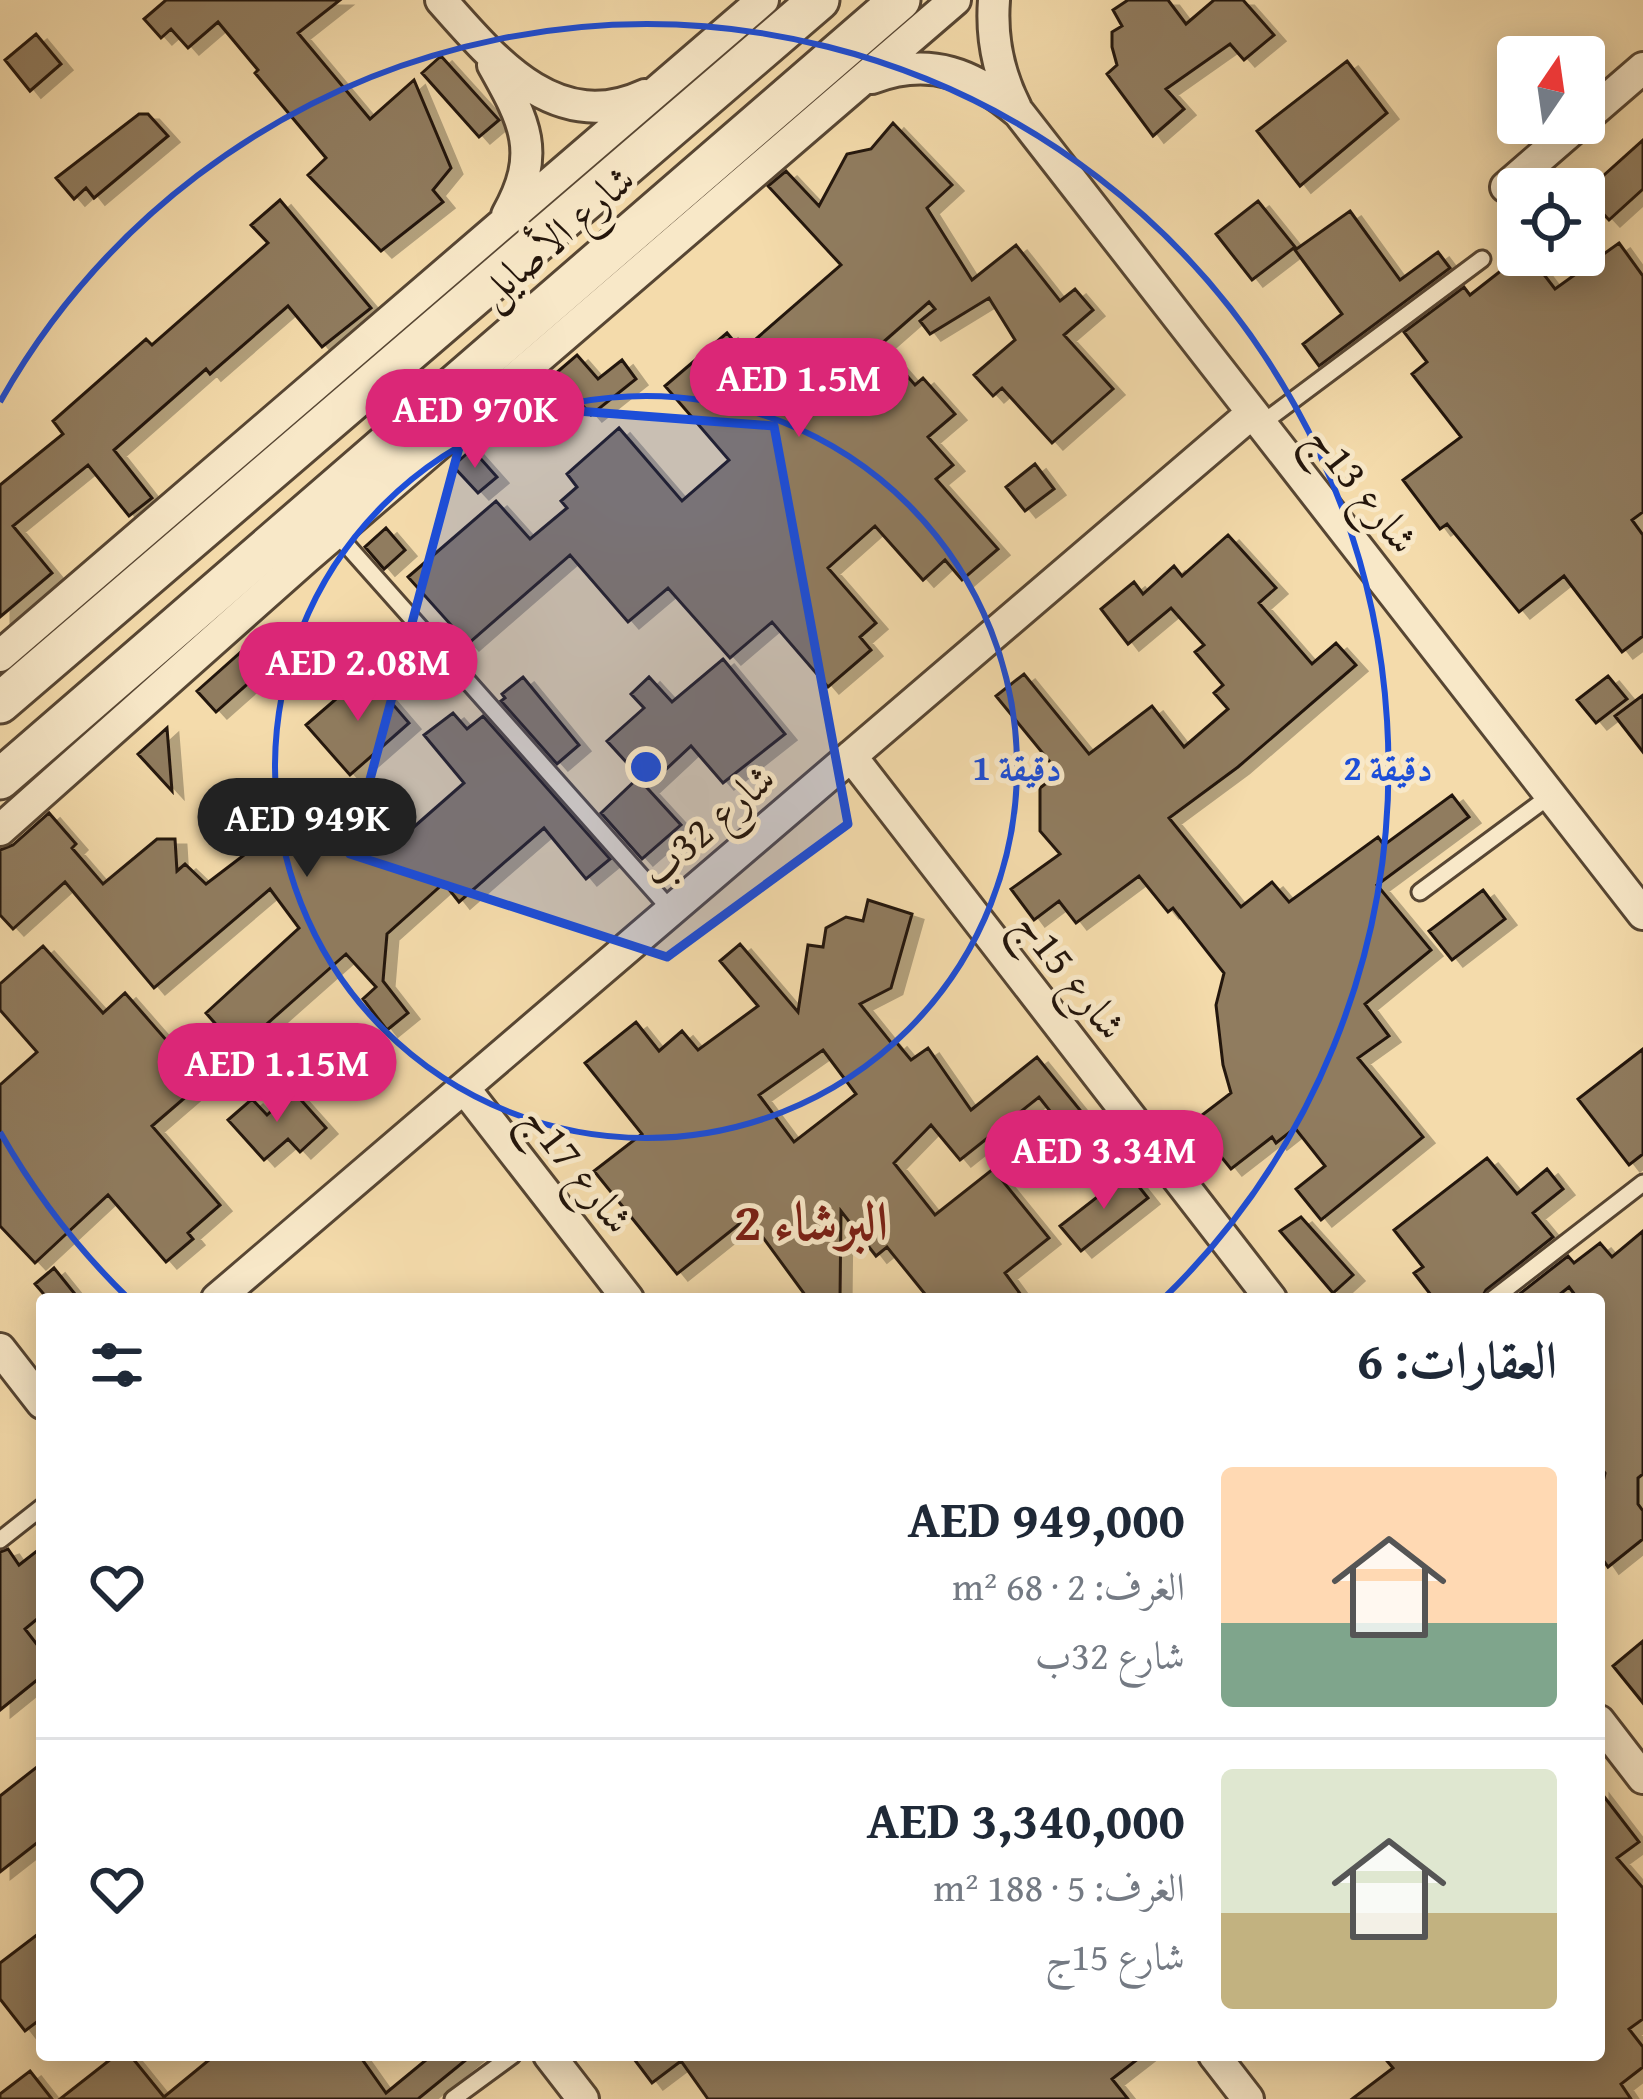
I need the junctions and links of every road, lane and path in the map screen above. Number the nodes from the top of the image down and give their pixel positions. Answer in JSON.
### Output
{"nodes":[{"id":1,"x":442,"y":0,"type":"edge"},
{"id":2,"x":819,"y":0,"type":"edge"},
{"id":3,"x":900,"y":0,"type":"edge"},
{"id":4,"x":956,"y":0,"type":"edge"},
{"id":5,"x":994,"y":0,"type":"edge"},
{"id":6,"x":772,"y":16,"type":"edge"},
{"id":7,"x":484,"y":50,"type":"junction"},
{"id":8,"x":1643,"y":68,"type":"edge"},
{"id":9,"x":668,"y":82,"type":"junction"},
{"id":10,"x":855,"y":86,"type":"junction"},
{"id":11,"x":1605,"y":101,"type":"edge"},
{"id":12,"x":1018,"y":113,"type":"junction"},
{"id":13,"x":1556,"y":144,"type":"edge"},
{"id":14,"x":1528,"y":168,"type":"edge"},
{"id":15,"x":496,"y":229,"type":"junction"},
{"id":16,"x":1482,"y":259,"type":"dead end"},
{"id":17,"x":1257,"y":418,"type":"junction"},
{"id":18,"x":308,"y":542,"type":"junction"},
{"id":19,"x":131,"y":567,"type":"junction"},
{"id":20,"x":0,"y":656,"type":"edge"},
{"id":21,"x":0,"y":703,"type":"edge"},
{"id":22,"x":851,"y":756,"type":"junction"},
{"id":23,"x":0,"y":779,"type":"edge"},
{"id":24,"x":1551,"y":795,"type":"junction"},
{"id":25,"x":0,"y":830,"type":"edge"},
{"id":26,"x":1420,"y":892,"type":"dead end"},
{"id":27,"x":671,"y":910,"type":"junction"},
{"id":28,"x":1643,"y":914,"type":"edge"},
{"id":29,"x":464,"y":1088,"type":"junction"},
{"id":30,"x":1643,"y":1184,"type":"edge"},
{"id":31,"x":224,"y":1293,"type":"edge"},
{"id":32,"x":623,"y":1293,"type":"edge"},
{"id":33,"x":1266,"y":1293,"type":"edge"},
{"id":34,"x":1501,"y":1293,"type":"edge"},
{"id":35,"x":0,"y":1348,"type":"edge"},
{"id":36,"x":36,"y":1394,"type":"edge"},
{"id":37,"x":36,"y":1512,"type":"edge"},
{"id":38,"x":0,"y":1540,"type":"edge"},
{"id":39,"x":1605,"y":1729,"type":"edge"},
{"id":40,"x":1643,"y":1778,"type":"edge"},
{"id":41,"x":505,"y":2061,"type":"edge"},
{"id":42,"x":554,"y":2061,"type":"edge"},
{"id":43,"x":1219,"y":2061,"type":"edge"},
{"id":44,"x":453,"y":2099,"type":"edge"},
{"id":45,"x":584,"y":2099,"type":"edge"},
{"id":46,"x":1248,"y":2099,"type":"edge"}],
"edges":[{"from":1,"to":7,"type":"street"},
{"from":2,"to":6,"type":"street","name":"شارع الأصايل"},
{"from":3,"to":18,"type":"street","name":"شارع الأصايل"},
{"from":4,"to":10,"type":"street"},
{"from":5,"to":12,"type":"street","name":"شارع 13ج"},
{"from":6,"to":9,"type":"street"},
{"from":6,"to":19,"type":"street","name":"شارع الأصايل"},
{"from":7,"to":9,"type":"street"},
{"from":7,"to":15,"type":"street"},
{"from":8,"to":11,"type":"street"},
{"from":9,"to":15,"type":"street"},
{"from":10,"to":12,"type":"street","name":"شارع 13ج"},
{"from":10,"to":18,"type":"street"},
{"from":12,"to":17,"type":"street","name":"شارع 13ج"},
{"from":13,"to":14,"type":"street"},
{"from":15,"to":19,"type":"street"},
{"from":16,"to":17,"type":"lane"},
{"from":17,"to":22,"type":"street","name":"شارع 32ب"},
{"from":17,"to":24,"type":"street","name":"شارع 13ج"},
{"from":18,"to":23,"type":"street","name":"شارع الأصايل"},
{"from":18,"to":25,"type":"street"},
{"from":18,"to":27,"type":"lane"},
{"from":19,"to":20,"type":"street"},
{"from":19,"to":21,"type":"street","name":"شارع الأصايل"},
{"from":22,"to":27,"type":"street","name":"شارع 32ب"},
{"from":22,"to":33,"type":"street","name":"شارع 15ج"},
{"from":24,"to":26,"type":"lane"},
{"from":24,"to":28,"type":"street","name":"شارع 13ج"},
{"from":27,"to":29,"type":"street","name":"شارع 32ب"},
{"from":29,"to":31,"type":"street","name":"شارع 32ب"},
{"from":29,"to":32,"type":"street","name":"شارع 17ج"},
{"from":30,"to":34,"type":"lane"},
{"from":35,"to":36,"type":"street"},
{"from":37,"to":38,"type":"lane"},
{"from":39,"to":40,"type":"street"},
{"from":41,"to":44,"type":"lane"},
{"from":42,"to":45,"type":"street"},
{"from":43,"to":46,"type":"street"}]}
